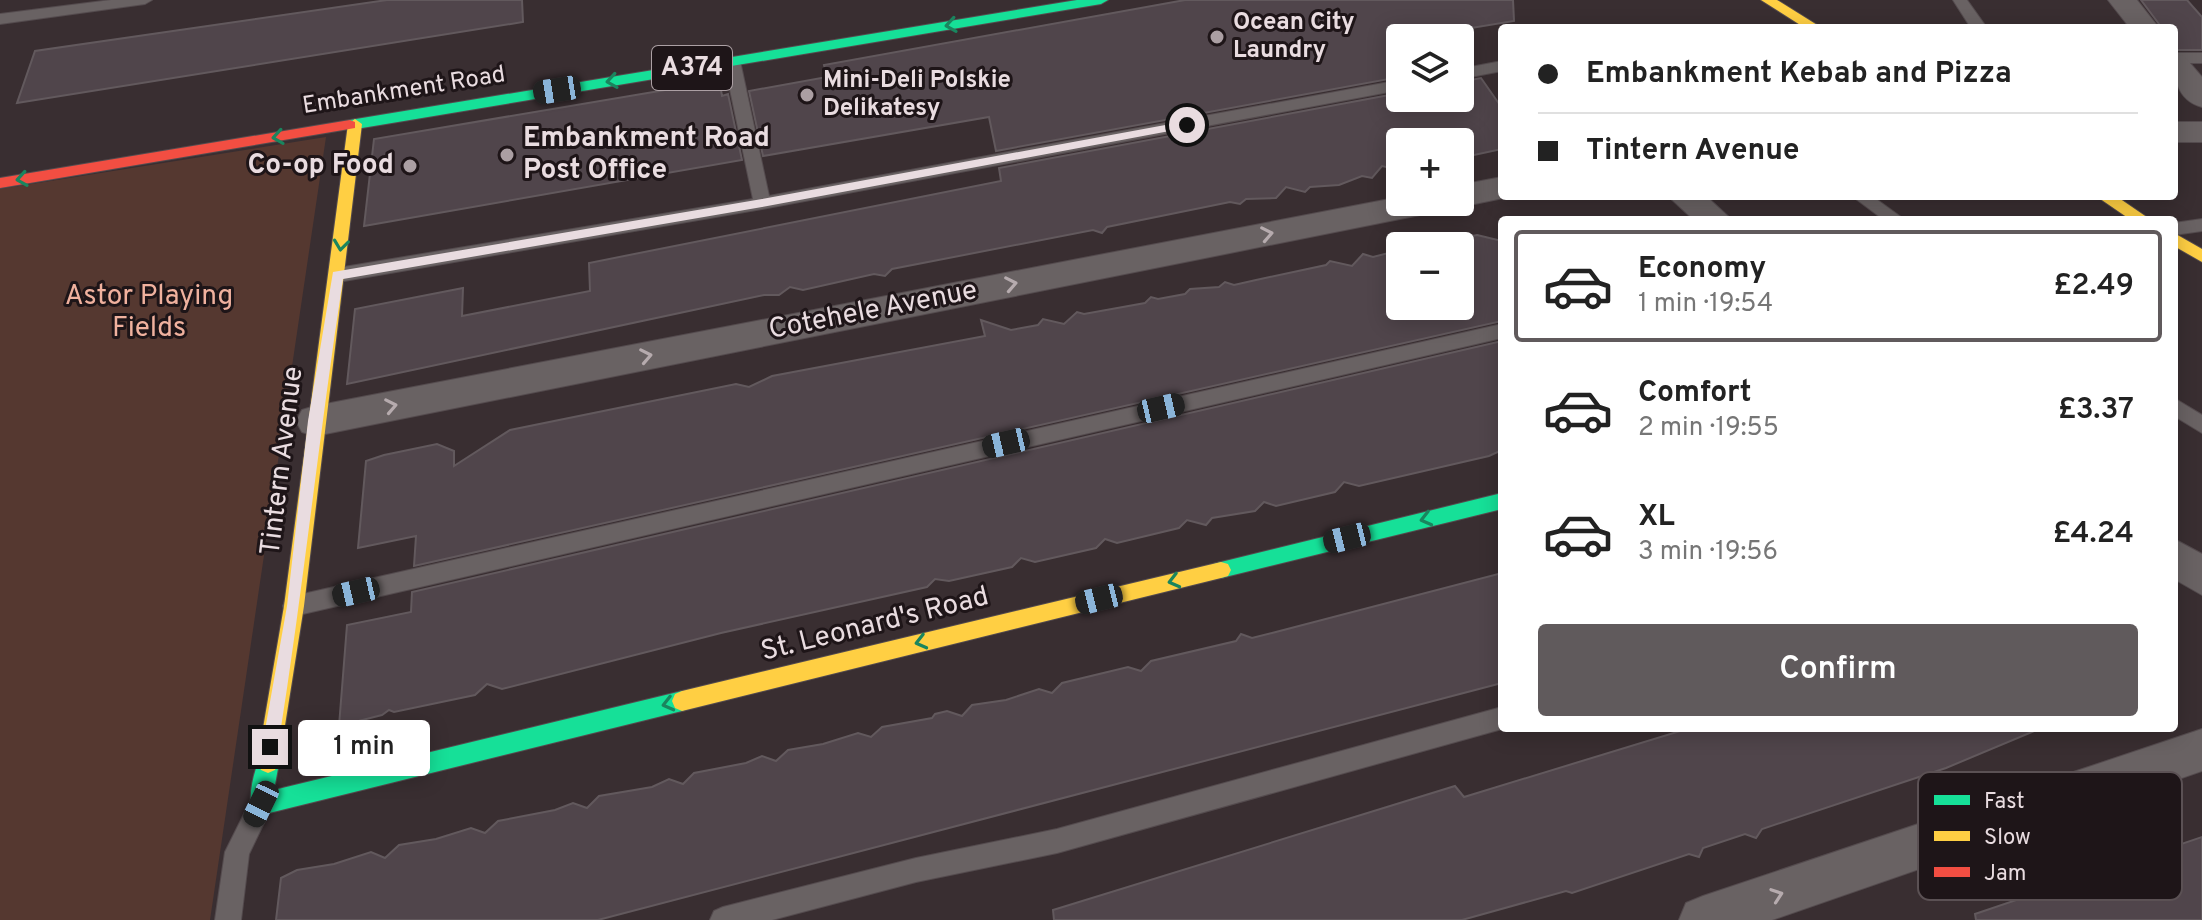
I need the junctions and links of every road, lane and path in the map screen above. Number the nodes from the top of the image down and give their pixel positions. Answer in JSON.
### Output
{"nodes":[{"id":1,"x":145,"y":0,"type":"edge"},
{"id":2,"x":1101,"y":0,"type":"edge"},
{"id":3,"x":1768,"y":0,"type":"edge"},
{"id":4,"x":1960,"y":0,"type":"edge"},
{"id":5,"x":2122,"y":0,"type":"edge"},
{"id":6,"x":0,"y":19,"type":"edge"},
{"id":7,"x":1808,"y":24,"type":"edge"},
{"id":8,"x":1976,"y":24,"type":"edge"},
{"id":9,"x":2142,"y":24,"type":"edge"},
{"id":10,"x":2202,"y":58,"type":"edge"},
{"id":11,"x":732,"y":61,"type":"junction"},
{"id":12,"x":2178,"y":61,"type":"edge"},
{"id":13,"x":2178,"y":66,"type":"edge"},
{"id":14,"x":1498,"y":67,"type":"edge"},
{"id":15,"x":1474,"y":71,"type":"edge"},
{"id":16,"x":1386,"y":88,"type":"edge"},
{"id":17,"x":2202,"y":97,"type":"edge"},
{"id":18,"x":355,"y":124,"type":"junction"},
{"id":19,"x":2178,"y":132,"type":"edge"},
{"id":20,"x":2202,"y":132,"type":"edge"},
{"id":21,"x":0,"y":183,"type":"edge"},
{"id":22,"x":1498,"y":189,"type":"edge"},
{"id":23,"x":1474,"y":193,"type":"edge"},
{"id":24,"x":1689,"y":200,"type":"edge"},
{"id":25,"x":1866,"y":200,"type":"edge"},
{"id":26,"x":2110,"y":200,"type":"edge"},
{"id":27,"x":762,"y":203,"type":"junction"},
{"id":28,"x":1386,"y":211,"type":"edge"},
{"id":29,"x":1711,"y":216,"type":"edge"},
{"id":30,"x":1890,"y":216,"type":"edge"},
{"id":31,"x":2136,"y":216,"type":"edge"},
{"id":32,"x":2202,"y":225,"type":"edge"},
{"id":33,"x":2178,"y":228,"type":"edge"},
{"id":34,"x":2178,"y":241,"type":"edge"},
{"id":35,"x":2202,"y":256,"type":"edge"},
{"id":36,"x":338,"y":275,"type":"junction"},
{"id":37,"x":1498,"y":332,"type":"edge"},
{"id":38,"x":2178,"y":409,"type":"edge"},
{"id":39,"x":315,"y":421,"type":"junction"},
{"id":40,"x":2202,"y":425,"type":"edge"},
{"id":41,"x":1498,"y":502,"type":"edge"},
{"id":42,"x":2178,"y":559,"type":"edge"},
{"id":43,"x":2202,"y":577,"type":"edge"},
{"id":44,"x":294,"y":606,"type":"junction"},
{"id":45,"x":1498,"y":719,"type":"edge"},
{"id":46,"x":2202,"y":750,"type":"edge"},
{"id":47,"x":2137,"y":772,"type":"edge"},
{"id":48,"x":261,"y":804,"type":"junction"},
{"id":49,"x":1918,"y":847,"type":"edge"},
{"id":50,"x":228,"y":920,"type":"edge"},
{"id":51,"x":723,"y":920,"type":"edge"},
{"id":52,"x":1703,"y":920,"type":"edge"}],
"edges":[{"from":1,"to":6,"type":"lane"},
{"from":2,"to":11,"type":"street","name":"Embankment Road","number":"A374","one_way":true},
{"from":3,"to":7,"type":"street"},
{"from":4,"to":8,"type":"lane"},
{"from":5,"to":9,"type":"street"},
{"from":10,"to":12,"type":"lane"},
{"from":11,"to":18,"type":"street","name":"Embankment Road","number":"A374","one_way":true},
{"from":11,"to":27,"type":"lane"},
{"from":13,"to":17,"type":"street"},
{"from":14,"to":15,"type":"lane"},
{"from":16,"to":27,"type":"lane"},
{"from":18,"to":21,"type":"street","name":"Embankment Road","number":"A374","one_way":true},
{"from":18,"to":36,"type":"street","name":"Tintern Avenue","one_way":true},
{"from":19,"to":20,"type":"street"},
{"from":22,"to":23,"type":"street"},
{"from":24,"to":29,"type":"street"},
{"from":25,"to":30,"type":"lane"},
{"from":26,"to":31,"type":"street"},
{"from":27,"to":36,"type":"lane"},
{"from":39,"to":28,"type":"street","name":"Cotehele Avenue","one_way":true},
{"from":32,"to":33,"type":"lane"},
{"from":34,"to":35,"type":"street"},
{"from":36,"to":39,"type":"street","name":"Tintern Avenue"},
{"from":37,"to":44,"type":"lane"},
{"from":38,"to":40,"type":"lane"},
{"from":39,"to":44,"type":"street","name":"Tintern Avenue"},
{"from":41,"to":48,"type":"street","name":"St. Leonard's Road","one_way":true},
{"from":42,"to":43,"type":"street"},
{"from":44,"to":48,"type":"street","name":"Tintern Avenue"},
{"from":45,"to":51,"type":"lane"},
{"from":47,"to":46,"type":"street","one_way":true},
{"from":48,"to":50,"type":"lane"},
{"from":52,"to":49,"type":"street","one_way":true}]}
